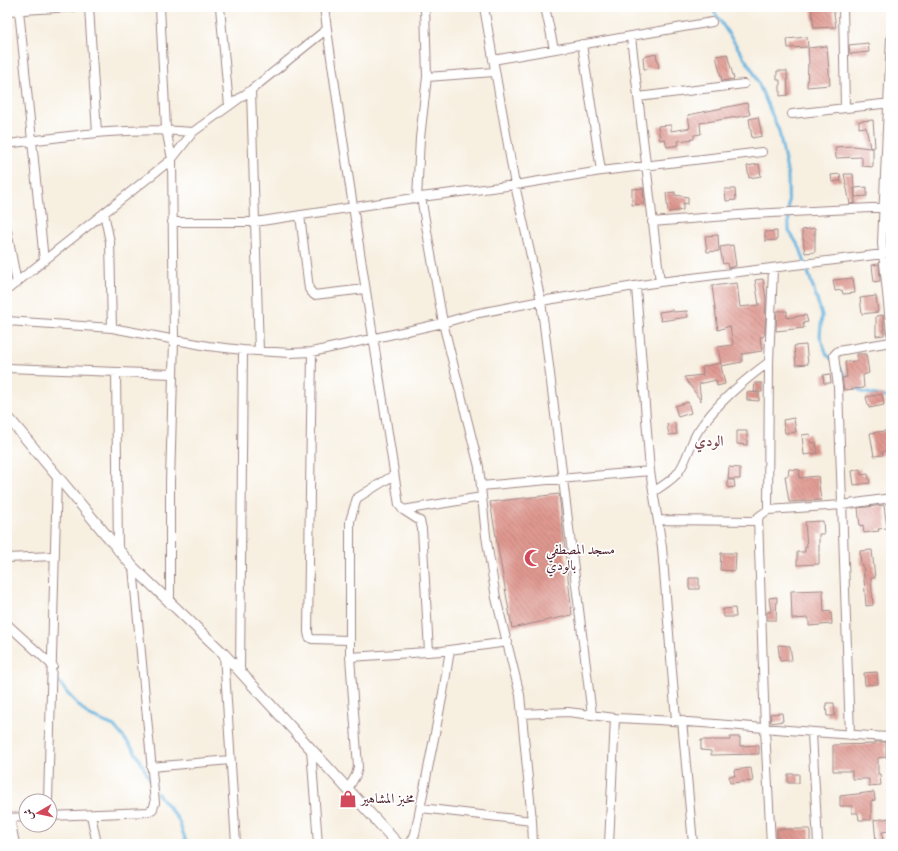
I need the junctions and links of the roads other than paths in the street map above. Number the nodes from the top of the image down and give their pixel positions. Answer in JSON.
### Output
{"nodes":[{"id":1,"x":73,"y":7,"type":"edge"},
{"id":2,"x":89,"y":7,"type":"edge"},
{"id":3,"x":160,"y":7,"type":"edge"},
{"id":4,"x":220,"y":7,"type":"edge"},
{"id":5,"x":324,"y":7,"type":"edge"},
{"id":6,"x":425,"y":7,"type":"edge"},
{"id":7,"x":484,"y":7,"type":"edge"},
{"id":8,"x":545,"y":7,"type":"edge"},
{"id":9,"x":843,"y":7,"type":"edge"},
{"id":10,"x":35,"y":8,"type":"edge"},
{"id":11,"x":19,"y":10,"type":"junction"},
{"id":12,"x":7,"y":11,"type":"edge"},
{"id":13,"x":712,"y":22,"type":"dead end"},
{"id":14,"x":327,"y":29,"type":"junction"},
{"id":15,"x":631,"y":37,"type":"junction"},
{"id":16,"x":891,"y":38,"type":"edge"},
{"id":17,"x":582,"y":44,"type":"junction"},
{"id":18,"x":554,"y":49,"type":"junction"},
{"id":19,"x":493,"y":60,"type":"junction"},
{"id":20,"x":494,"y":72,"type":"junction"},
{"id":21,"x":427,"y":77,"type":"junction"},
{"id":22,"x":744,"y":84,"type":"dead end"},
{"id":23,"x":251,"y":90,"type":"junction"},
{"id":24,"x":638,"y":98,"type":"junction"},
{"id":25,"x":890,"y":103,"type":"edge"},
{"id":26,"x":229,"y":106,"type":"junction"},
{"id":27,"x":845,"y":108,"type":"junction"},
{"id":28,"x":792,"y":114,"type":"dead end"},
{"id":29,"x":166,"y":129,"type":"junction"},
{"id":30,"x":193,"y":132,"type":"junction"},
{"id":31,"x":96,"y":133,"type":"junction"},
{"id":32,"x":32,"y":141,"type":"junction"},
{"id":33,"x":7,"y":144,"type":"edge"},
{"id":34,"x":762,"y":152,"type":"dead end"},
{"id":35,"x":172,"y":159,"type":"junction"},
{"id":36,"x":646,"y":165,"type":"junction"},
{"id":37,"x":601,"y":171,"type":"junction"},
{"id":38,"x":515,"y":185,"type":"junction"},
{"id":39,"x":419,"y":198,"type":"junction"},
{"id":40,"x":352,"y":207,"type":"junction"},
{"id":41,"x":882,"y":207,"type":"junction"},
{"id":42,"x":891,"y":207,"type":"edge"},
{"id":43,"x":104,"y":213,"type":"junction"},
{"id":44,"x":300,"y":215,"type":"junction"},
{"id":45,"x":172,"y":222,"type":"junction"},
{"id":46,"x":255,"y":222,"type":"junction"},
{"id":47,"x":652,"y":222,"type":"junction"},
{"id":48,"x":7,"y":231,"type":"edge"},
{"id":49,"x":887,"y":253,"type":"edge"},
{"id":50,"x":44,"y":261,"type":"junction"},
{"id":51,"x":773,"y":269,"type":"junction"},
{"id":52,"x":660,"y":282,"type":"junction"},
{"id":53,"x":17,"y":283,"type":"junction"},
{"id":54,"x":636,"y":287,"type":"junction"},
{"id":55,"x":365,"y":289,"type":"junction"},
{"id":56,"x":7,"y":290,"type":"edge"},
{"id":57,"x":541,"y":301,"type":"junction"},
{"id":58,"x":7,"y":321,"type":"edge"},
{"id":59,"x":443,"y":323,"type":"junction"},
{"id":60,"x":112,"y":328,"type":"junction"},
{"id":61,"x":891,"y":333,"type":"edge"},
{"id":62,"x":174,"y":340,"type":"junction"},
{"id":63,"x":373,"y":340,"type":"junction"},
{"id":64,"x":891,"y":342,"type":"edge"},
{"id":65,"x":244,"y":350,"type":"junction"},
{"id":66,"x":259,"y":351,"type":"junction"},
{"id":67,"x":312,"y":352,"type":"junction"},
{"id":68,"x":769,"y":362,"type":"junction"},
{"id":69,"x":7,"y":368,"type":"edge"},
{"id":70,"x":116,"y":372,"type":"junction"},
{"id":71,"x":173,"y":374,"type":"junction"},
{"id":72,"x":7,"y":416,"type":"edge"},
{"id":73,"x":650,"y":471,"type":"junction"},
{"id":74,"x":394,"y":475,"type":"junction"},
{"id":75,"x":57,"y":476,"type":"junction"},
{"id":76,"x":563,"y":479,"type":"junction"},
{"id":77,"x":481,"y":486,"type":"junction"},
{"id":78,"x":653,"y":492,"type":"junction"},
{"id":79,"x":482,"y":497,"type":"junction"},
{"id":80,"x":891,"y":498,"type":"edge"},
{"id":81,"x":842,"y":505,"type":"junction"},
{"id":82,"x":403,"y":510,"type":"junction"},
{"id":83,"x":768,"y":510,"type":"junction"},
{"id":84,"x":658,"y":520,"type":"junction"},
{"id":85,"x":757,"y":521,"type":"junction"},
{"id":86,"x":118,"y":550,"type":"junction"},
{"id":87,"x":54,"y":556,"type":"junction"},
{"id":88,"x":7,"y":558,"type":"edge"},
{"id":89,"x":132,"y":567,"type":"junction"},
{"id":90,"x":170,"y":604,"type":"junction"},
{"id":91,"x":7,"y":624,"type":"edge"},
{"id":92,"x":349,"y":640,"type":"junction"},
{"id":93,"x":508,"y":642,"type":"junction"},
{"id":94,"x":450,"y":650,"type":"junction"},
{"id":95,"x":429,"y":652,"type":"junction"},
{"id":96,"x":224,"y":654,"type":"junction"},
{"id":97,"x":350,"y":657,"type":"junction"},
{"id":98,"x":53,"y":666,"type":"junction"},
{"id":99,"x":240,"y":672,"type":"junction"},
{"id":100,"x":522,"y":714,"type":"junction"},
{"id":101,"x":592,"y":715,"type":"junction"},
{"id":102,"x":615,"y":718,"type":"junction"},
{"id":103,"x":679,"y":720,"type":"junction"},
{"id":104,"x":765,"y":729,"type":"junction"},
{"id":105,"x":812,"y":733,"type":"junction"},
{"id":106,"x":850,"y":735,"type":"junction"},
{"id":107,"x":891,"y":737,"type":"edge"},
{"id":108,"x":311,"y":749,"type":"junction"},
{"id":109,"x":230,"y":760,"type":"junction"},
{"id":110,"x":151,"y":767,"type":"junction"},
{"id":111,"x":348,"y":789,"type":"junction"},
{"id":112,"x":48,"y":793,"type":"edge"},
{"id":113,"x":420,"y":808,"type":"junction"},
{"id":114,"x":91,"y":815,"type":"junction"},
{"id":115,"x":58,"y":816,"type":"edge"},
{"id":116,"x":9,"y":818,"type":"edge"},
{"id":117,"x":532,"y":821,"type":"junction"},
{"id":118,"x":389,"y":839,"type":"edge"},
{"id":119,"x":15,"y":844,"type":"edge"},
{"id":120,"x":97,"y":844,"type":"edge"},
{"id":121,"x":236,"y":844,"type":"edge"},
{"id":122,"x":318,"y":844,"type":"edge"},
{"id":123,"x":398,"y":844,"type":"edge"},
{"id":124,"x":410,"y":844,"type":"edge"},
{"id":125,"x":533,"y":844,"type":"edge"},
{"id":126,"x":609,"y":844,"type":"edge"},
{"id":127,"x":693,"y":844,"type":"edge"},
{"id":128,"x":771,"y":844,"type":"edge"},
{"id":129,"x":818,"y":844,"type":"edge"}],
"edges":[{"from":1,"to":10,"type":"street"},
{"from":2,"to":31,"type":"street"},
{"from":3,"to":29,"type":"street"},
{"from":4,"to":26,"type":"street"},
{"from":5,"to":14,"type":"street"},
{"from":6,"to":21,"type":"street"},
{"from":7,"to":19,"type":"street"},
{"from":8,"to":18,"type":"street"},
{"from":9,"to":27,"type":"street"},
{"from":10,"to":11,"type":"street"},
{"from":11,"to":12,"type":"street"},
{"from":11,"to":32,"type":"street"},
{"from":13,"to":15,"type":"street"},
{"from":14,"to":23,"type":"street"},
{"from":14,"to":40,"type":"street"},
{"from":15,"to":17,"type":"street"},
{"from":15,"to":24,"type":"street"},
{"from":16,"to":25,"type":"street"},
{"from":17,"to":18,"type":"street"},
{"from":17,"to":37,"type":"street"},
{"from":18,"to":19,"type":"street"},
{"from":19,"to":20,"type":"street"},
{"from":20,"to":21,"type":"street"},
{"from":20,"to":38,"type":"street"},
{"from":21,"to":39,"type":"street"},
{"from":22,"to":24,"type":"street"},
{"from":23,"to":26,"type":"street"},
{"from":23,"to":46,"type":"street"},
{"from":24,"to":36,"type":"street"},
{"from":25,"to":27,"type":"street"},
{"from":25,"to":41,"type":"street"},
{"from":26,"to":30,"type":"street"},
{"from":27,"to":28,"type":"street"},
{"from":29,"to":30,"type":"street"},
{"from":29,"to":31,"type":"street"},
{"from":29,"to":35,"type":"street"},
{"from":30,"to":35,"type":"street"},
{"from":31,"to":32,"type":"street"},
{"from":32,"to":33,"type":"street"},
{"from":32,"to":50,"type":"street"},
{"from":34,"to":36,"type":"street"},
{"from":35,"to":43,"type":"street"},
{"from":35,"to":45,"type":"street"},
{"from":36,"to":37,"type":"street"},
{"from":36,"to":47,"type":"street"},
{"from":37,"to":38,"type":"street"},
{"from":38,"to":39,"type":"street"},
{"from":38,"to":57,"type":"street"},
{"from":39,"to":40,"type":"street"},
{"from":39,"to":59,"type":"street"},
{"from":40,"to":44,"type":"street"},
{"from":40,"to":55,"type":"street"},
{"from":41,"to":42,"type":"street"},
{"from":41,"to":47,"type":"street"},
{"from":41,"to":49,"type":"street"},
{"from":43,"to":50,"type":"street"},
{"from":43,"to":60,"type":"street"},
{"from":44,"to":46,"type":"street"},
{"from":44,"to":55,"type":"street"},
{"from":45,"to":46,"type":"street"},
{"from":45,"to":62,"type":"street"},
{"from":46,"to":66,"type":"street"},
{"from":47,"to":52,"type":"street"},
{"from":48,"to":53,"type":"street"},
{"from":49,"to":51,"type":"street"},
{"from":49,"to":61,"type":"street"},
{"from":50,"to":53,"type":"street"},
{"from":51,"to":52,"type":"street"},
{"from":51,"to":68,"type":"street"},
{"from":52,"to":54,"type":"street"},
{"from":53,"to":56,"type":"street"},
{"from":54,"to":57,"type":"street"},
{"from":54,"to":73,"type":"street"},
{"from":55,"to":63,"type":"street"},
{"from":57,"to":59,"type":"street"},
{"from":57,"to":76,"type":"street"},
{"from":58,"to":60,"type":"street"},
{"from":59,"to":63,"type":"street"},
{"from":59,"to":77,"type":"street"},
{"from":60,"to":62,"type":"street"},
{"from":62,"to":65,"type":"street"},
{"from":62,"to":71,"type":"street"},
{"from":63,"to":67,"type":"street"},
{"from":63,"to":74,"type":"street"},
{"from":64,"to":81,"type":"street"},
{"from":65,"to":66,"type":"street"},
{"from":65,"to":99,"type":"street"},
{"from":66,"to":67,"type":"street"},
{"from":67,"to":92,"type":"street"},
{"from":68,"to":78,"type":"street"},
{"from":68,"to":83,"type":"street"},
{"from":69,"to":70,"type":"street"},
{"from":70,"to":71,"type":"street"},
{"from":70,"to":86,"type":"street"},
{"from":71,"to":90,"type":"street"},
{"from":72,"to":75,"type":"street"},
{"from":73,"to":76,"type":"street"},
{"from":73,"to":78,"type":"street"},
{"from":74,"to":82,"type":"street"},
{"from":74,"to":92,"type":"street"},
{"from":75,"to":86,"type":"street"},
{"from":75,"to":87,"type":"street"},
{"from":76,"to":77,"type":"street"},
{"from":76,"to":101,"type":"street"},
{"from":77,"to":79,"type":"street"},
{"from":78,"to":84,"type":"street"},
{"from":79,"to":82,"type":"street"},
{"from":79,"to":93,"type":"street"},
{"from":80,"to":81,"type":"street"},
{"from":81,"to":83,"type":"street"},
{"from":81,"to":106,"type":"street"},
{"from":82,"to":95,"type":"street"},
{"from":83,"to":85,"type":"street"},
{"from":84,"to":85,"type":"street"},
{"from":84,"to":103,"type":"street"},
{"from":85,"to":104,"type":"street"},
{"from":86,"to":89,"type":"street"},
{"from":87,"to":88,"type":"street"},
{"from":87,"to":98,"type":"street"},
{"from":89,"to":90,"type":"street"},
{"from":89,"to":110,"type":"street"},
{"from":90,"to":96,"type":"street"},
{"from":91,"to":98,"type":"street"},
{"from":92,"to":97,"type":"street"},
{"from":93,"to":94,"type":"street"},
{"from":93,"to":100,"type":"street"},
{"from":94,"to":95,"type":"street"},
{"from":94,"to":113,"type":"street"},
{"from":95,"to":97,"type":"street"},
{"from":96,"to":99,"type":"street"},
{"from":96,"to":109,"type":"street"},
{"from":97,"to":111,"type":"street"},
{"from":98,"to":112,"type":"street"},
{"from":99,"to":108,"type":"street"},
{"from":100,"to":101,"type":"street"},
{"from":100,"to":117,"type":"street"},
{"from":101,"to":102,"type":"street"},
{"from":102,"to":103,"type":"street"},
{"from":102,"to":126,"type":"street"},
{"from":103,"to":104,"type":"street"},
{"from":103,"to":127,"type":"street"},
{"from":104,"to":105,"type":"street"},
{"from":104,"to":128,"type":"street"},
{"from":105,"to":106,"type":"street"},
{"from":105,"to":129,"type":"street"},
{"from":106,"to":107,"type":"street"},
{"from":108,"to":111,"type":"street"},
{"from":108,"to":122,"type":"street"},
{"from":109,"to":110,"type":"street"},
{"from":109,"to":121,"type":"street"},
{"from":110,"to":114,"type":"street"},
{"from":111,"to":118,"type":"street"},
{"from":113,"to":117,"type":"street"},
{"from":113,"to":124,"type":"street"},
{"from":114,"to":115,"type":"street"},
{"from":114,"to":120,"type":"street"},
{"from":116,"to":119,"type":"street"},
{"from":117,"to":125,"type":"street"},
{"from":118,"to":123,"type":"street"}]}
